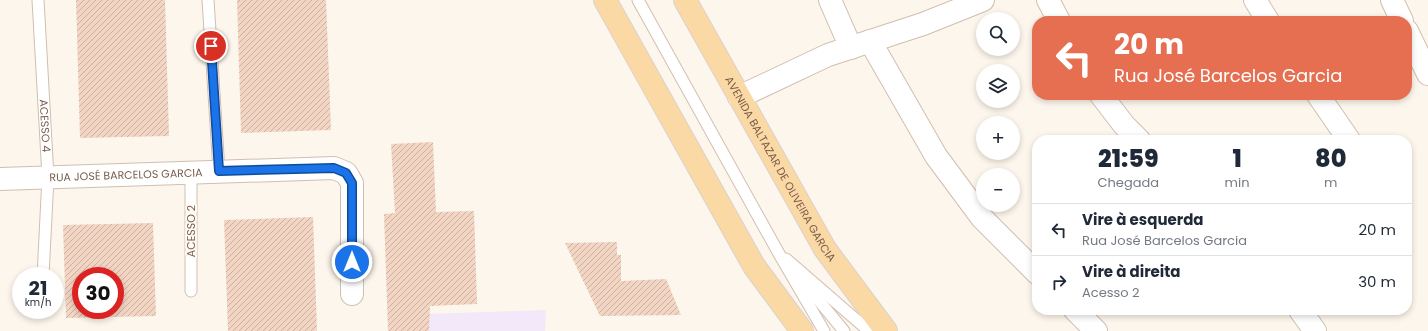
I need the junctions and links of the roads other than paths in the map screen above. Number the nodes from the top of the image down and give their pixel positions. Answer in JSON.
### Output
{"nodes":[{"id":1,"x":38,"y":0,"type":"edge"},
{"id":2,"x":208,"y":0,"type":"edge"},
{"id":3,"x":605,"y":0,"type":"edge"},
{"id":4,"x":638,"y":0,"type":"edge"},
{"id":5,"x":685,"y":0,"type":"edge"},
{"id":6,"x":830,"y":0,"type":"edge"},
{"id":7,"x":983,"y":0,"type":"edge"},
{"id":8,"x":1048,"y":0,"type":"edge"},
{"id":9,"x":1255,"y":0,"type":"edge"},
{"id":10,"x":1392,"y":0,"type":"edge"},
{"id":11,"x":1056,"y":16,"type":"edge"},
{"id":12,"x":1265,"y":16,"type":"edge"},
{"id":13,"x":1400,"y":16,"type":"edge"},
{"id":14,"x":1412,"y":41,"type":"edge"},
{"id":15,"x":860,"y":44,"type":"junction"},
{"id":16,"x":1428,"y":74,"type":"edge"},
{"id":17,"x":740,"y":97,"type":"junction"},
{"id":18,"x":1105,"y":100,"type":"edge"},
{"id":19,"x":1321,"y":100,"type":"edge"},
{"id":20,"x":1135,"y":135,"type":"edge"},
{"id":21,"x":1346,"y":135,"type":"edge"},
{"id":22,"x":219,"y":171,"type":"junction"},
{"id":23,"x":191,"y":172,"type":"junction"},
{"id":24,"x":48,"y":177,"type":"junction"},
{"id":25,"x":0,"y":178,"type":"edge"},
{"id":26,"x":778,"y":252,"type":"junction"},
{"id":27,"x":43,"y":267,"type":"edge"},
{"id":28,"x":1032,"y":268,"type":"edge"},
{"id":29,"x":191,"y":291,"type":"dead end"},
{"id":30,"x":352,"y":294,"type":"dead end"},
{"id":31,"x":1080,"y":315,"type":"edge"},
{"id":32,"x":1303,"y":315,"type":"edge"},
{"id":33,"x":802,"y":331,"type":"edge"},
{"id":34,"x":824,"y":331,"type":"edge"},
{"id":35,"x":844,"y":331,"type":"edge"},
{"id":36,"x":869,"y":331,"type":"edge"},
{"id":37,"x":886,"y":331,"type":"edge"},
{"id":38,"x":1096,"y":331,"type":"edge"},
{"id":39,"x":1314,"y":331,"type":"edge"}],
"edges":[{"from":1,"to":24,"type":"lane","name":"ACESSO 4"},
{"from":2,"to":22,"type":"lane"},
{"from":3,"to":33,"type":"main road"},
{"from":4,"to":26,"type":"lane"},
{"from":5,"to":17,"type":"main road","name":"AVENIDA BALTAZAR DE OLIVEIRA GARCIA"},
{"from":6,"to":15,"type":"street"},
{"from":7,"to":15,"type":"street"},
{"from":8,"to":11,"type":"street"},
{"from":9,"to":12,"type":"street"},
{"from":10,"to":13,"type":"street"},
{"from":14,"to":16,"type":"street"},
{"from":15,"to":17,"type":"street"},
{"from":15,"to":28,"type":"street"},
{"from":17,"to":37,"type":"main road","name":"AVENIDA BALTAZAR DE OLIVEIRA GARCIA"},
{"from":18,"to":20,"type":"street"},
{"from":19,"to":21,"type":"street"},
{"from":22,"to":23,"type":"street","name":"RUA JOSÉ BARCELOS GARCIA"},
{"from":22,"to":30,"type":"street","name":"RUA JOSÉ BARCELOS GARCIA"},
{"from":23,"to":24,"type":"street","name":"RUA JOSÉ BARCELOS GARCIA"},
{"from":23,"to":29,"type":"lane","name":"ACESSO 2"},
{"from":24,"to":25,"type":"street","name":"RUA JOSÉ BARCELOS GARCIA"},
{"from":24,"to":27,"type":"lane","name":"ACESSO 4"},
{"from":26,"to":34,"type":"lane"},
{"from":26,"to":35,"type":"lane"},
{"from":26,"to":36,"type":"lane"},
{"from":31,"to":38,"type":"street"},
{"from":32,"to":39,"type":"street"}]}
